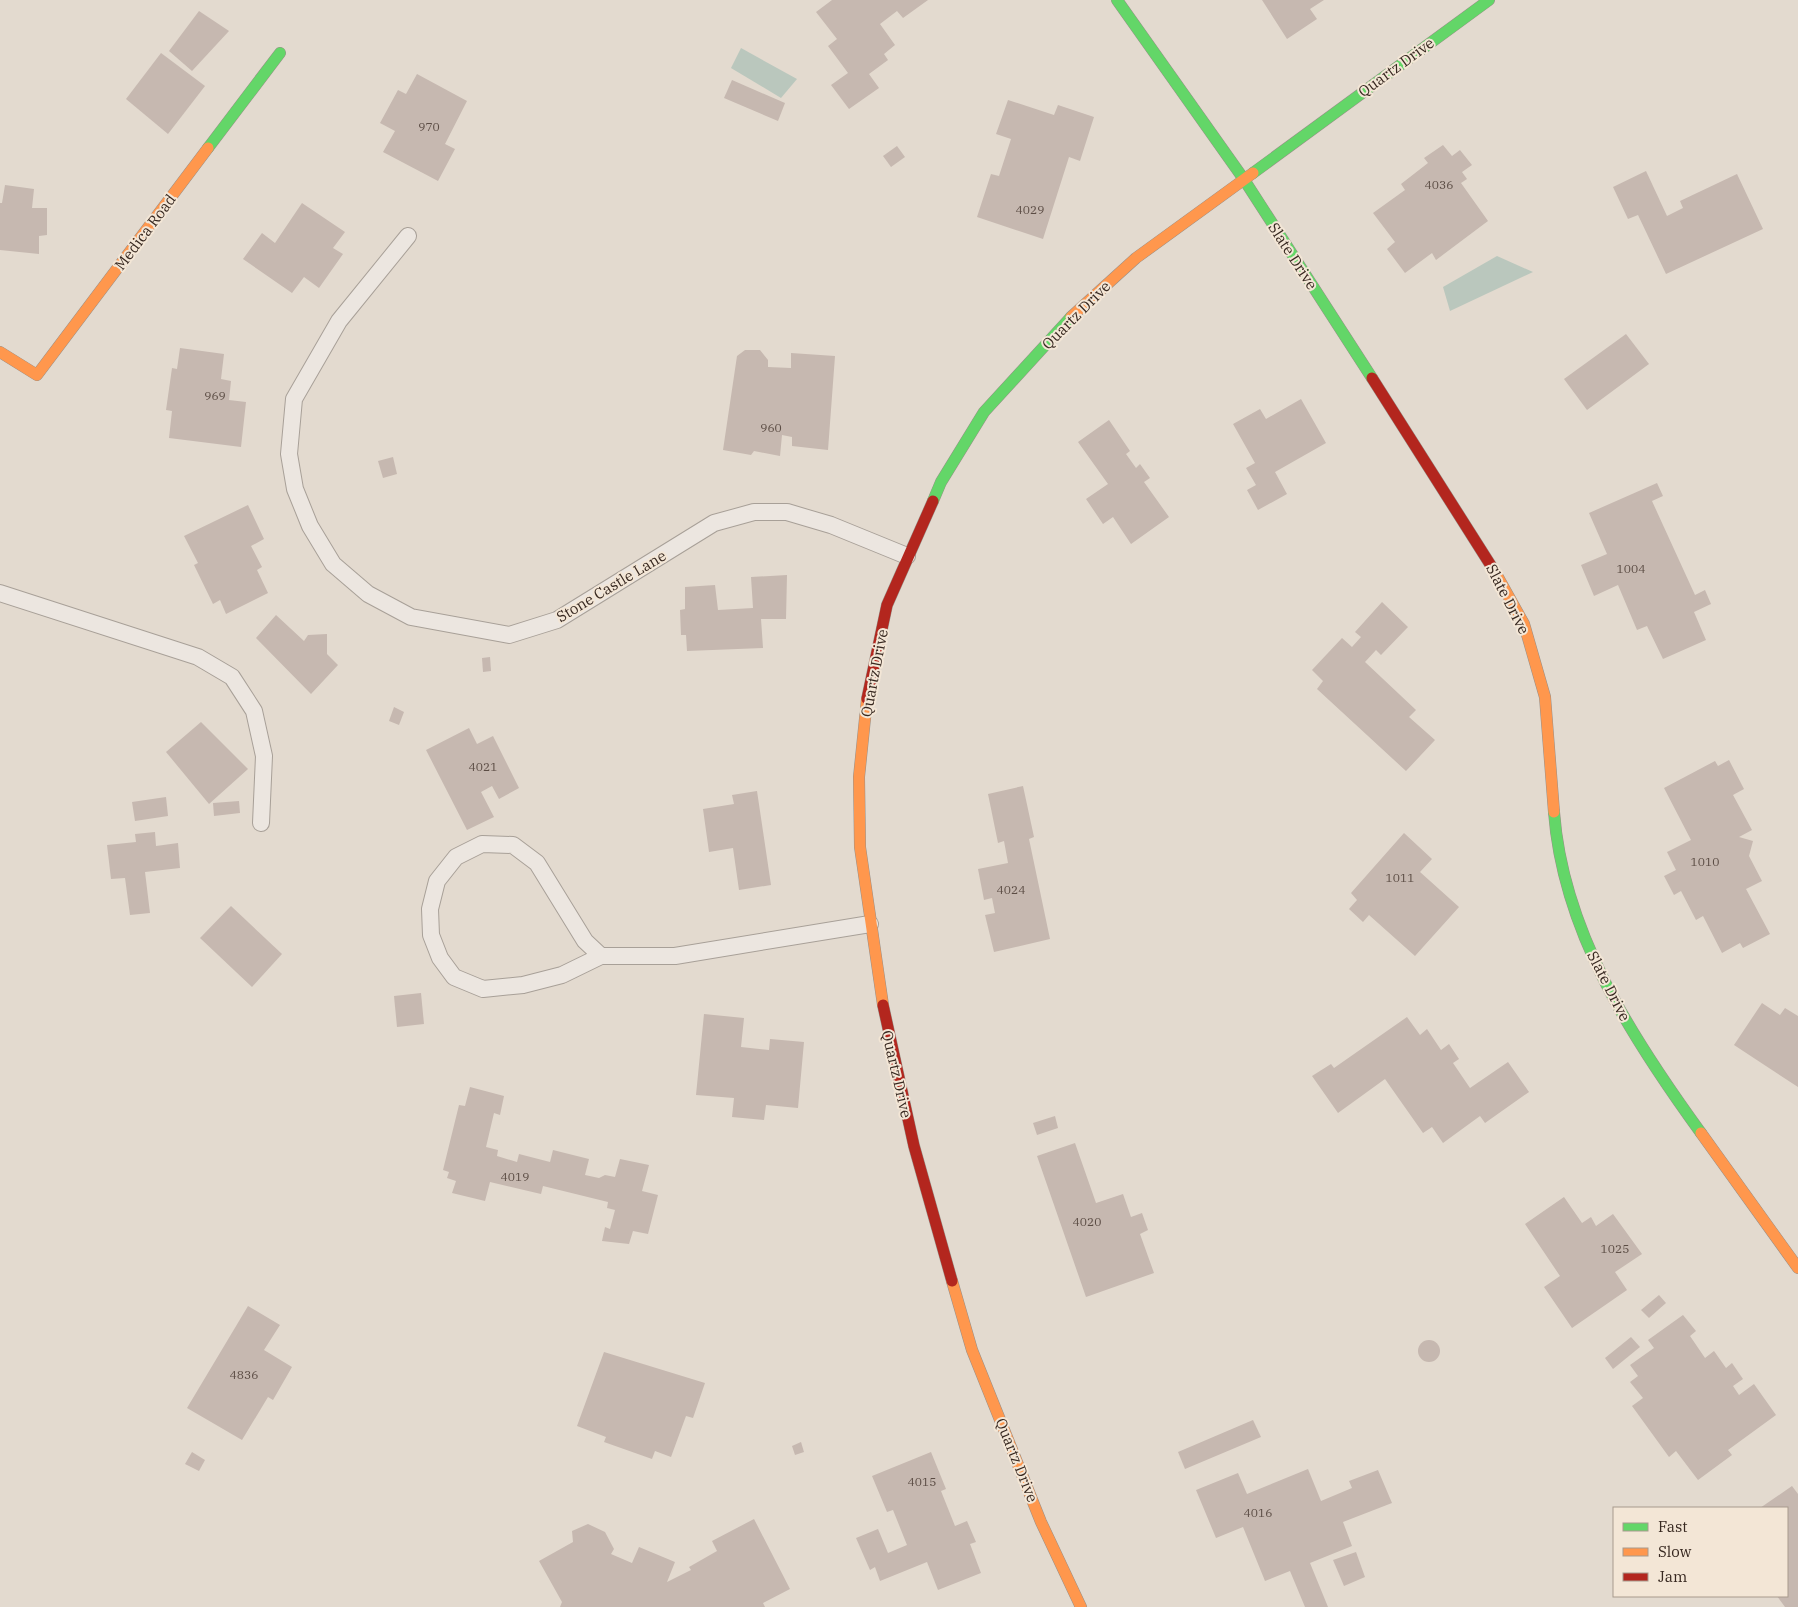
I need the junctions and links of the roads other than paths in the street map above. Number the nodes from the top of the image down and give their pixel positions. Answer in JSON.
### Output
{"nodes":[{"id":1,"x":1117,"y":0,"type":"edge"},
{"id":2,"x":1489,"y":0,"type":"edge"},
{"id":3,"x":280,"y":53,"type":"dead end"},
{"id":4,"x":1242,"y":178,"type":"junction"},
{"id":5,"x":408,"y":236,"type":"dead end"},
{"id":6,"x":0,"y":352,"type":"edge"},
{"id":7,"x":908,"y":556,"type":"junction"},
{"id":8,"x":0,"y":593,"type":"edge"},
{"id":9,"x":261,"y":823,"type":"dead end"},
{"id":10,"x":870,"y":924,"type":"junction"},
{"id":11,"x":601,"y":956,"type":"junction"},
{"id":12,"x":1798,"y":1268,"type":"edge"},
{"id":13,"x":1080,"y":1607,"type":"edge"}],
"edges":[{"from":1,"to":4,"type":"street","name":"Slate Drive"},
{"from":2,"to":4,"type":"street","name":"Quartz Drive"},
{"from":3,"to":6,"type":"street","name":"Medica Road"},
{"from":4,"to":7,"type":"street","name":"Quartz Drive"},
{"from":4,"to":12,"type":"street","name":"Slate Drive"},
{"from":5,"to":7,"type":"lane","name":"Stone Castle Lane"},
{"from":7,"to":10,"type":"street","name":"Quartz Drive"},
{"from":8,"to":9,"type":"lane"},
{"from":10,"to":11,"type":"lane"},
{"from":10,"to":13,"type":"street","name":"Quartz Drive"},
{"from":11,"to":11,"type":"lane"}]}
